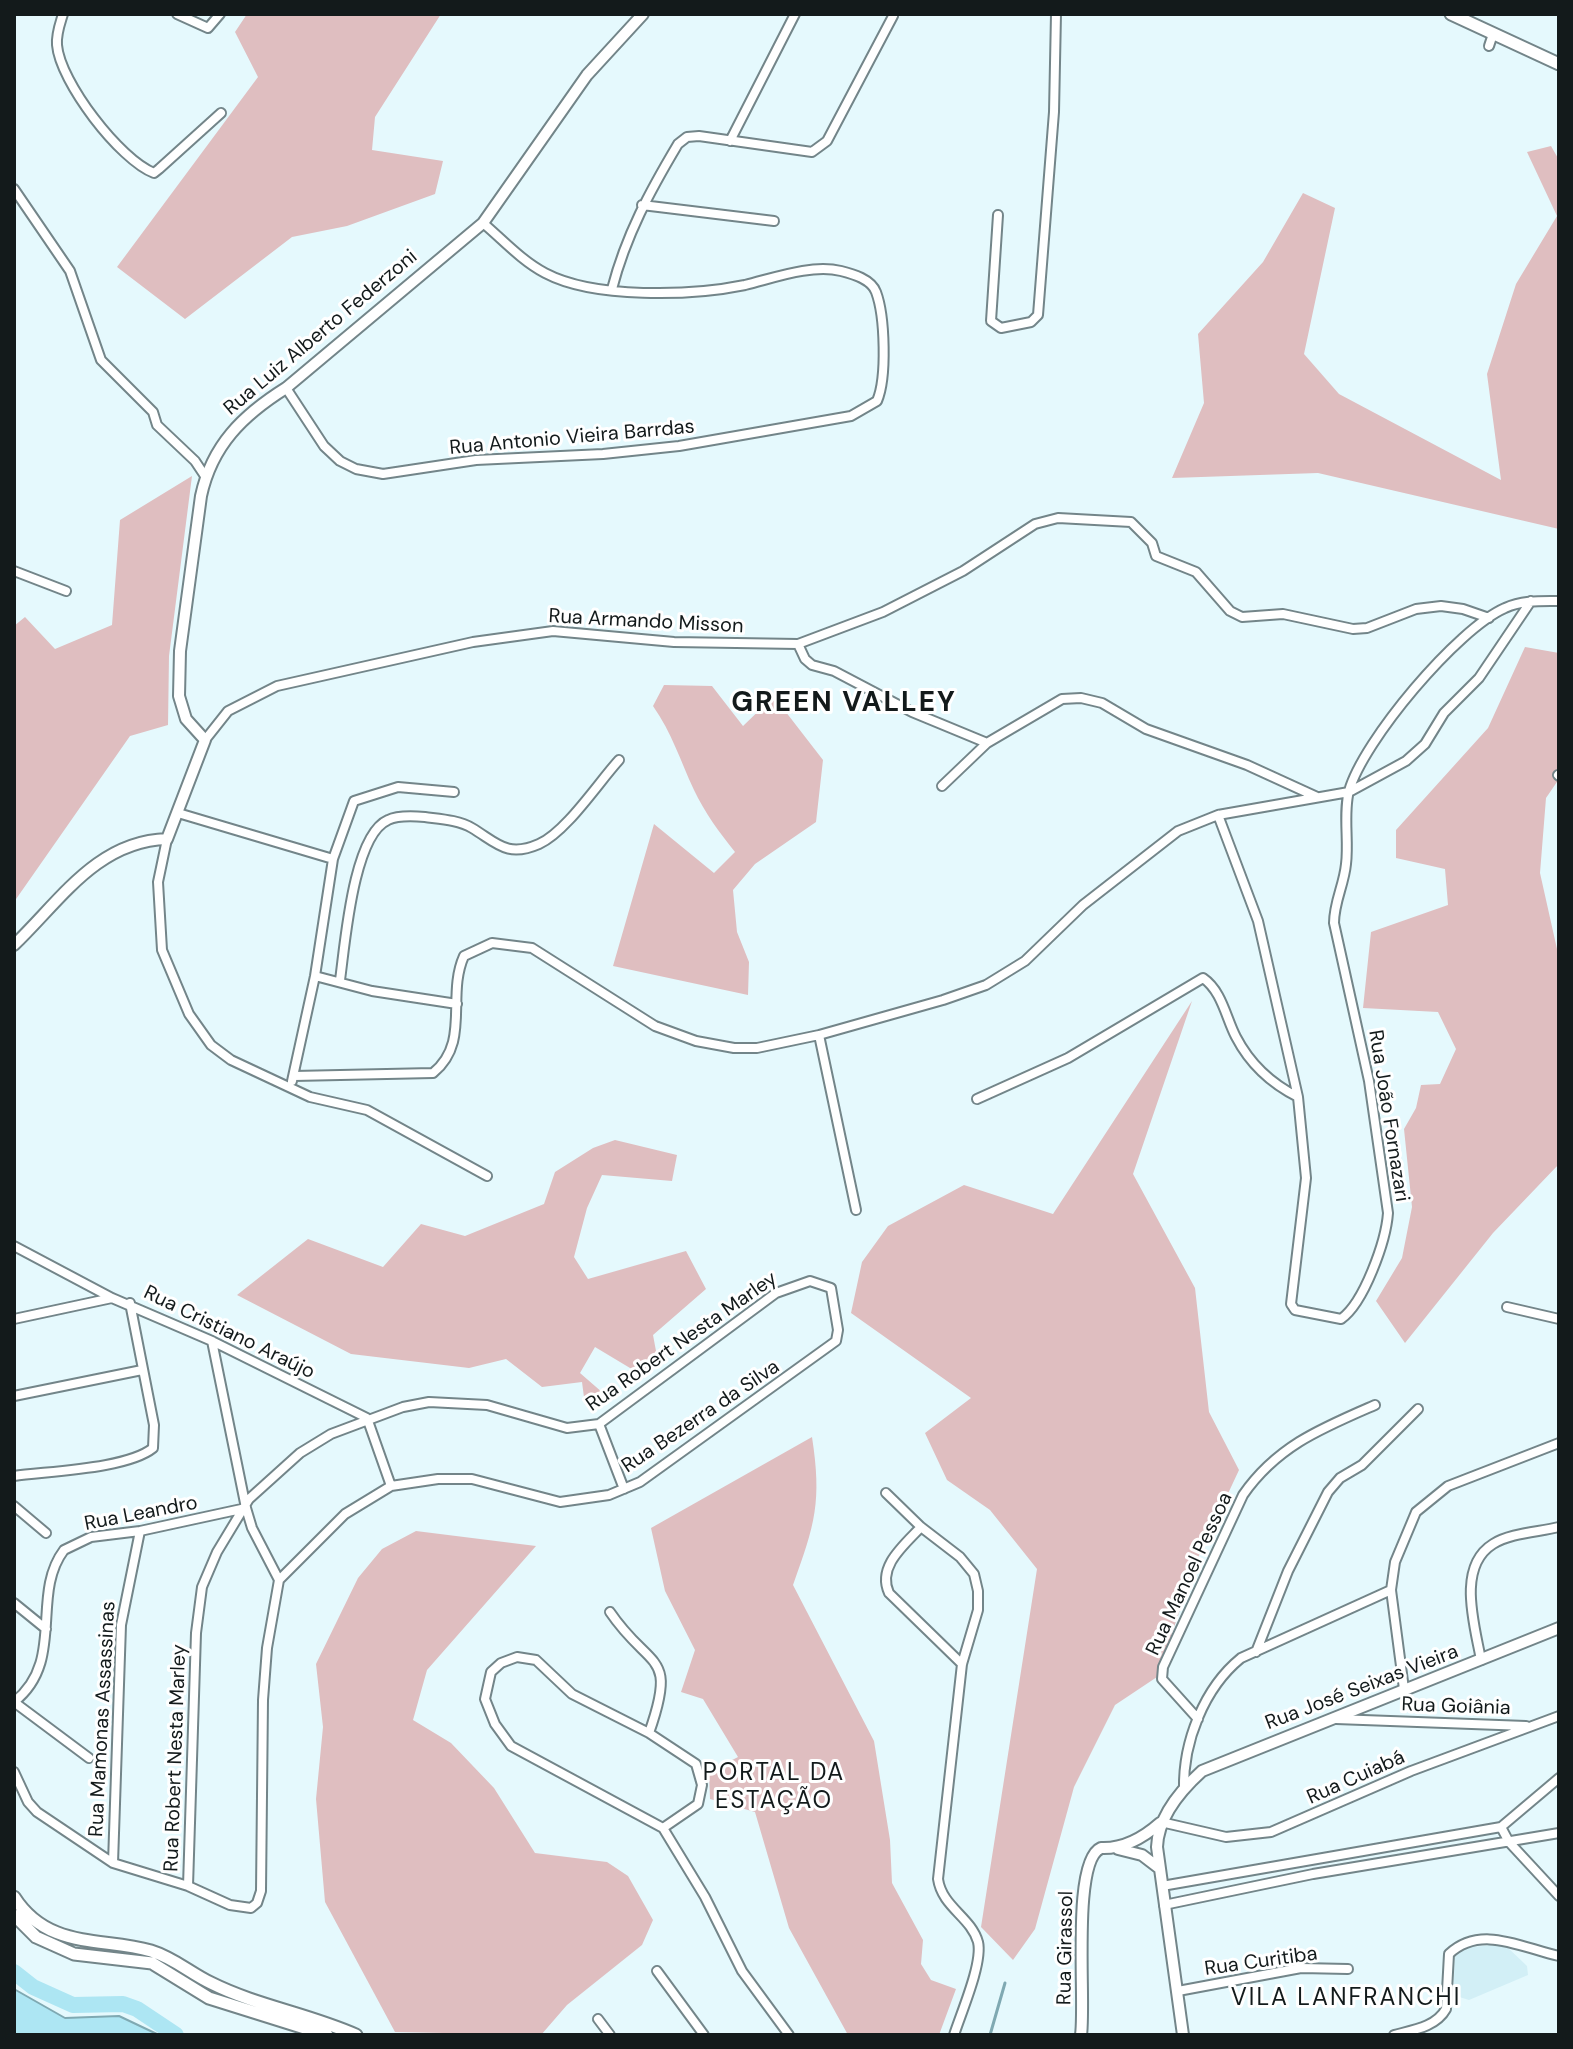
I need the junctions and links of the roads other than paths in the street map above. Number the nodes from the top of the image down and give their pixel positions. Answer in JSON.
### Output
{"nodes":[{"id":1,"x":63,"y":14,"type":"edge"},
{"id":2,"x":177,"y":14,"type":"edge"},
{"id":3,"x":220,"y":14,"type":"edge"},
{"id":4,"x":643,"y":14,"type":"edge"},
{"id":5,"x":795,"y":14,"type":"edge"},
{"id":6,"x":1056,"y":14,"type":"edge"},
{"id":7,"x":1451,"y":14,"type":"edge"},
{"id":8,"x":893,"y":16,"type":"dead end"},
{"id":9,"x":1493,"y":34,"type":"junction"},
{"id":10,"x":1489,"y":46,"type":"dead end"},
{"id":11,"x":1559,"y":64,"type":"edge"},
{"id":12,"x":221,"y":113,"type":"dead end"},
{"id":13,"x":730,"y":141,"type":"junction"},
{"id":14,"x":14,"y":189,"type":"edge"},
{"id":15,"x":642,"y":205,"type":"junction"},
{"id":16,"x":998,"y":215,"type":"dead end"},
{"id":17,"x":774,"y":221,"type":"dead end"},
{"id":18,"x":483,"y":223,"type":"junction"},
{"id":19,"x":612,"y":289,"type":"junction"},
{"id":20,"x":286,"y":388,"type":"junction"},
{"id":21,"x":205,"y":476,"type":"junction"},
{"id":22,"x":14,"y":571,"type":"edge"},
{"id":23,"x":66,"y":591,"type":"dead end"},
{"id":24,"x":1531,"y":601,"type":"junction"},
{"id":25,"x":1559,"y":601,"type":"edge"},
{"id":26,"x":1489,"y":618,"type":"junction"},
{"id":27,"x":798,"y":644,"type":"junction"},
{"id":28,"x":205,"y":740,"type":"junction"},
{"id":29,"x":987,"y":743,"type":"junction"},
{"id":30,"x":619,"y":760,"type":"dead end"},
{"id":31,"x":942,"y":786,"type":"dead end"},
{"id":32,"x":454,"y":792,"type":"dead end"},
{"id":33,"x":1349,"y":792,"type":"junction"},
{"id":34,"x":1317,"y":798,"type":"junction"},
{"id":35,"x":178,"y":813,"type":"junction"},
{"id":36,"x":1218,"y":815,"type":"junction"},
{"id":37,"x":167,"y":839,"type":"junction"},
{"id":38,"x":333,"y":859,"type":"junction"},
{"id":39,"x":14,"y":945,"type":"edge"},
{"id":40,"x":315,"y":976,"type":"junction"},
{"id":41,"x":340,"y":980,"type":"junction"},
{"id":42,"x":457,"y":1004,"type":"junction"},
{"id":43,"x":819,"y":1035,"type":"junction"},
{"id":44,"x":294,"y":1076,"type":"junction"},
{"id":45,"x":289,"y":1086,"type":"junction"},
{"id":46,"x":1298,"y":1097,"type":"junction"},
{"id":47,"x":977,"y":1099,"type":"dead end"},
{"id":48,"x":487,"y":1176,"type":"dead end"},
{"id":49,"x":856,"y":1210,"type":"dead end"},
{"id":50,"x":14,"y":1246,"type":"edge"},
{"id":51,"x":112,"y":1298,"type":"junction"},
{"id":52,"x":835,"y":1298,"type":"joint"},
{"id":53,"x":130,"y":1303,"type":"junction"},
{"id":54,"x":1507,"y":1307,"type":"dead end"},
{"id":55,"x":14,"y":1319,"type":"edge"},
{"id":56,"x":1559,"y":1319,"type":"edge"},
{"id":57,"x":212,"y":1341,"type":"junction"},
{"id":58,"x":142,"y":1370,"type":"junction"},
{"id":59,"x":14,"y":1396,"type":"edge"},
{"id":60,"x":1375,"y":1405,"type":"dead end"},
{"id":61,"x":1418,"y":1409,"type":"dead end"},
{"id":62,"x":367,"y":1418,"type":"junction"},
{"id":63,"x":599,"y":1424,"type":"junction"},
{"id":64,"x":1559,"y":1443,"type":"edge"},
{"id":65,"x":14,"y":1476,"type":"edge"},
{"id":66,"x":391,"y":1486,"type":"junction"},
{"id":67,"x":624,"y":1489,"type":"junction"},
{"id":68,"x":886,"y":1493,"type":"dead end"},
{"id":69,"x":14,"y":1506,"type":"edge"},
{"id":70,"x":246,"y":1508,"type":"junction"},
{"id":71,"x":921,"y":1527,"type":"junction"},
{"id":72,"x":1559,"y":1527,"type":"edge"},
{"id":73,"x":140,"y":1531,"type":"junction"},
{"id":74,"x":46,"y":1533,"type":"dead end"},
{"id":75,"x":279,"y":1580,"type":"junction"},
{"id":76,"x":1391,"y":1590,"type":"junction"},
{"id":77,"x":14,"y":1604,"type":"edge"},
{"id":78,"x":610,"y":1612,"type":"dead end"},
{"id":79,"x":1559,"y":1628,"type":"edge"},
{"id":80,"x":46,"y":1629,"type":"junction"},
{"id":81,"x":1255,"y":1652,"type":"junction"},
{"id":82,"x":1481,"y":1660,"type":"junction"},
{"id":83,"x":962,"y":1664,"type":"junction"},
{"id":84,"x":1404,"y":1689,"type":"junction"},
{"id":85,"x":14,"y":1702,"type":"edge"},
{"id":86,"x":1559,"y":1716,"type":"edge"},
{"id":87,"x":1198,"y":1719,"type":"junction"},
{"id":88,"x":1331,"y":1719,"type":"junction"},
{"id":89,"x":1531,"y":1726,"type":"junction"},
{"id":90,"x":649,"y":1733,"type":"junction"},
{"id":91,"x":89,"y":1758,"type":"dead end"},
{"id":92,"x":14,"y":1772,"type":"edge"},
{"id":93,"x":1559,"y":1778,"type":"edge"},
{"id":94,"x":1184,"y":1789,"type":"junction"},
{"id":95,"x":1161,"y":1822,"type":"junction"},
{"id":96,"x":1501,"y":1827,"type":"junction"},
{"id":97,"x":663,"y":1828,"type":"junction"},
{"id":98,"x":1559,"y":1833,"type":"edge"},
{"id":99,"x":1509,"y":1842,"type":"junction"},
{"id":100,"x":1116,"y":1848,"type":"junction"},
{"id":101,"x":1309,"y":1859,"type":"junction"},
{"id":102,"x":113,"y":1863,"type":"junction"},
{"id":103,"x":1159,"y":1868,"type":"junction"},
{"id":104,"x":1313,"y":1874,"type":"junction"},
{"id":105,"x":188,"y":1886,"type":"junction"},
{"id":106,"x":1162,"y":1886,"type":"junction"},
{"id":107,"x":1559,"y":1896,"type":"edge"},
{"id":108,"x":14,"y":1897,"type":"edge"},
{"id":109,"x":1164,"y":1905,"type":"junction"},
{"id":110,"x":14,"y":1915,"type":"edge"},
{"id":111,"x":1559,"y":1956,"type":"edge"},
{"id":112,"x":1348,"y":1969,"type":"dead end"},
{"id":113,"x":657,"y":1971,"type":"dead end"},
{"id":114,"x":1178,"y":1991,"type":"junction"},
{"id":115,"x":598,"y":2019,"type":"dead end"},
{"id":116,"x":1081,"y":2031,"type":"edge"},
{"id":117,"x":327,"y":2035,"type":"edge"},
{"id":118,"x":356,"y":2035,"type":"edge"},
{"id":119,"x":610,"y":2035,"type":"edge"},
{"id":120,"x":704,"y":2035,"type":"edge"},
{"id":121,"x":789,"y":2035,"type":"edge"},
{"id":122,"x":954,"y":2035,"type":"edge"},
{"id":123,"x":1183,"y":2035,"type":"edge"},
{"id":124,"x":1394,"y":2035,"type":"edge"}],
"edges":[{"from":1,"to":12,"type":"street"},
{"from":2,"to":3,"type":"street"},
{"from":4,"to":18,"type":"street","name":"Rua Luiz Alberto Federzoni"},
{"from":5,"to":13,"type":"street"},
{"from":6,"to":16,"type":"street"},
{"from":7,"to":9,"type":"main road"},
{"from":8,"to":13,"type":"street"},
{"from":9,"to":10,"type":"street"},
{"from":9,"to":11,"type":"main road"},
{"from":13,"to":15,"type":"street"},
{"from":14,"to":21,"type":"street"},
{"from":15,"to":17,"type":"street"},
{"from":15,"to":19,"type":"street"},
{"from":18,"to":19,"type":"street"},
{"from":18,"to":20,"type":"street","name":"Rua Luiz Alberto Federzoni"},
{"from":19,"to":20,"type":"street","name":"Rua Antonio Vieira Barrdas"},
{"from":20,"to":21,"type":"street","name":"Rua Luiz Alberto Federzoni"},
{"from":21,"to":28,"type":"street","name":"Rua Luiz Alberto Federzoni"},
{"from":22,"to":23,"type":"street"},
{"from":24,"to":25,"type":"street"},
{"from":24,"to":26,"type":"street"},
{"from":24,"to":33,"type":"street"},
{"from":26,"to":27,"type":"street"},
{"from":26,"to":33,"type":"street"},
{"from":27,"to":28,"type":"street","name":"Rua Armando Misson"},
{"from":27,"to":29,"type":"street"},
{"from":28,"to":35,"type":"street"},
{"from":29,"to":31,"type":"street"},
{"from":29,"to":34,"type":"street"},
{"from":30,"to":41,"type":"street"},
{"from":32,"to":38,"type":"street"},
{"from":33,"to":34,"type":"street"},
{"from":33,"to":46,"type":"street","name":"Rua João Fornazari"},
{"from":34,"to":36,"type":"street"},
{"from":35,"to":37,"type":"street"},
{"from":35,"to":38,"type":"street"},
{"from":36,"to":43,"type":"street"},
{"from":36,"to":46,"type":"street","name":"Rua João Fornazari"},
{"from":37,"to":39,"type":"street"},
{"from":37,"to":45,"type":"street"},
{"from":38,"to":40,"type":"street"},
{"from":40,"to":41,"type":"street"},
{"from":40,"to":44,"type":"street"},
{"from":41,"to":42,"type":"street"},
{"from":42,"to":43,"type":"street"},
{"from":42,"to":44,"type":"street"},
{"from":43,"to":49,"type":"street"},
{"from":44,"to":45,"type":"street"},
{"from":45,"to":48,"type":"street"},
{"from":46,"to":47,"type":"street"},
{"from":50,"to":51,"type":"street","name":"Rua Cristiano Araújo"},
{"from":51,"to":53,"type":"street","name":"Rua Cristiano Araújo"},
{"from":51,"to":55,"type":"street"},
{"from":52,"to":63,"type":"street","name":"Rua Robert Nesta Marley"},
{"from":52,"to":67,"type":"street","name":"Rua Bezerra da Silva"},
{"from":53,"to":57,"type":"street","name":"Rua Cristiano Araújo"},
{"from":53,"to":58,"type":"street"},
{"from":54,"to":56,"type":"street"},
{"from":57,"to":62,"type":"street","name":"Rua Cristiano Araújo"},
{"from":57,"to":70,"type":"street"},
{"from":58,"to":59,"type":"street"},
{"from":58,"to":65,"type":"street"},
{"from":60,"to":87,"type":"street","name":"Rua Manoel Pessoa"},
{"from":61,"to":81,"type":"street"},
{"from":62,"to":63,"type":"street","name":"Rua Robert Nesta Marley"},
{"from":62,"to":66,"type":"street"},
{"from":62,"to":70,"type":"street","name":"Rua Robert Nesta Marley"},
{"from":63,"to":67,"type":"street"},
{"from":64,"to":76,"type":"street"},
{"from":66,"to":67,"type":"street","name":"Rua Bezerra da Silva"},
{"from":66,"to":75,"type":"street","name":"Rua Bezerra da Silva"},
{"from":68,"to":71,"type":"street"},
{"from":69,"to":74,"type":"street"},
{"from":70,"to":73,"type":"street","name":"Rua Leandro"},
{"from":70,"to":75,"type":"street"},
{"from":70,"to":105,"type":"street","name":"Rua Robert Nesta Marley"},
{"from":71,"to":83,"type":"street"},
{"from":71,"to":83,"type":"street"},
{"from":72,"to":82,"type":"street"},
{"from":73,"to":80,"type":"street","name":"Rua Leandro"},
{"from":73,"to":102,"type":"street","name":"Rua Mamonas Assassinas"},
{"from":75,"to":105,"type":"street"},
{"from":76,"to":81,"type":"street"},
{"from":76,"to":84,"type":"street"},
{"from":77,"to":80,"type":"street"},
{"from":78,"to":90,"type":"street"},
{"from":79,"to":82,"type":"street","name":"Rua José Seixas Vieira"},
{"from":80,"to":85,"type":"street","name":"Rua Leandro"},
{"from":81,"to":87,"type":"street"},
{"from":82,"to":84,"type":"street","name":"Rua José Seixas Vieira"},
{"from":83,"to":122,"type":"street"},
{"from":84,"to":88,"type":"street","name":"Rua José Seixas Vieira"},
{"from":85,"to":91,"type":"street"},
{"from":86,"to":89,"type":"street","name":"Rua Cuiabá"},
{"from":87,"to":94,"type":"street"},
{"from":88,"to":89,"type":"street","name":"Rua Goiânia"},
{"from":88,"to":94,"type":"street","name":"Rua José Seixas Vieira"},
{"from":89,"to":95,"type":"street","name":"Rua Cuiabá"},
{"from":90,"to":97,"type":"street"},
{"from":90,"to":97,"type":"street"},
{"from":92,"to":102,"type":"street"},
{"from":93,"to":96,"type":"street"},
{"from":94,"to":95,"type":"street","name":"Rua José Seixas Vieira"},
{"from":95,"to":100,"type":"street","name":"Rua Girassol"},
{"from":95,"to":103,"type":"street"},
{"from":96,"to":99,"type":"street"},
{"from":96,"to":101,"type":"street"},
{"from":97,"to":121,"type":"street"},
{"from":98,"to":99,"type":"street"},
{"from":99,"to":104,"type":"street"},
{"from":99,"to":107,"type":"street"},
{"from":100,"to":103,"type":"street"},
{"from":100,"to":116,"type":"street","name":"Rua Girassol"},
{"from":101,"to":104,"type":"street"},
{"from":101,"to":106,"type":"street"},
{"from":102,"to":105,"type":"street"},
{"from":103,"to":106,"type":"street"},
{"from":104,"to":109,"type":"street"},
{"from":106,"to":109,"type":"street"},
{"from":108,"to":118,"type":"main road"},
{"from":109,"to":114,"type":"street"},
{"from":110,"to":117,"type":"main road"},
{"from":111,"to":124,"type":"street"},
{"from":112,"to":114,"type":"street","name":"Rua Curitiba"},
{"from":113,"to":120,"type":"street"},
{"from":114,"to":123,"type":"street"},
{"from":115,"to":119,"type":"street"}]}
